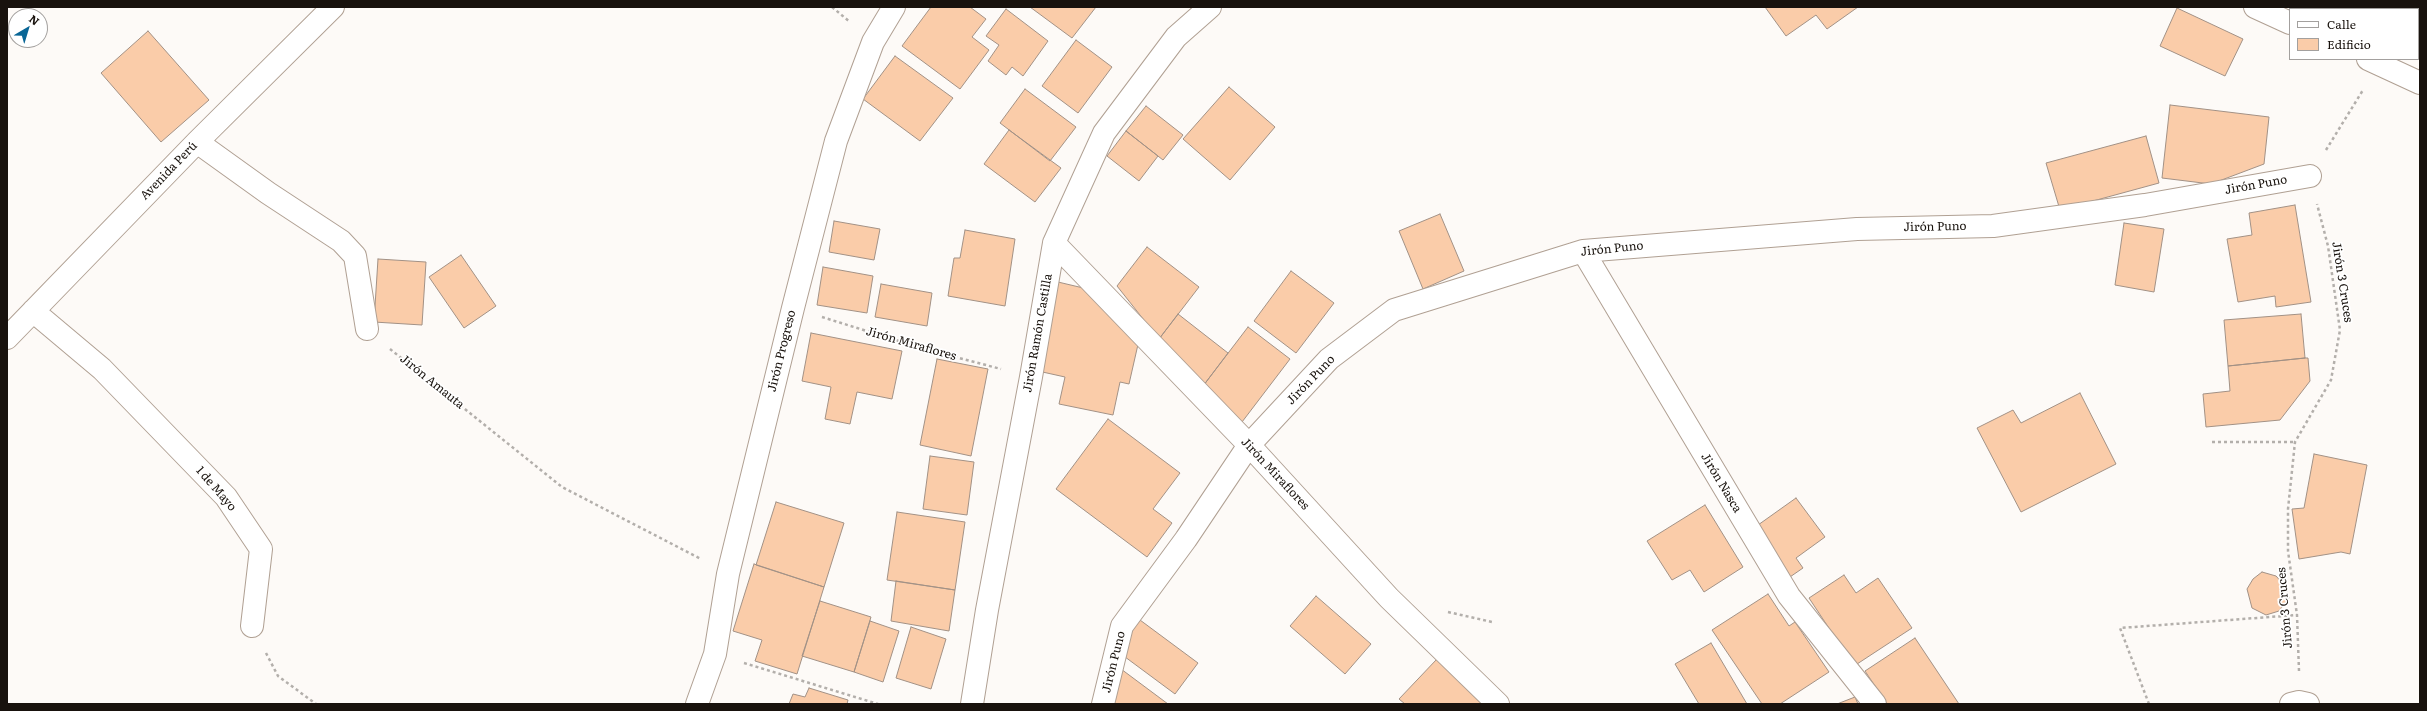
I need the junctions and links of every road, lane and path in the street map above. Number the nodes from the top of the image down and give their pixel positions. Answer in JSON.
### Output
{"nodes":[{"id":1,"x":333,"y":7,"type":"edge"},
{"id":2,"x":894,"y":7,"type":"edge"},
{"id":3,"x":1210,"y":7,"type":"edge"},
{"id":4,"x":2255,"y":7,"type":"edge"},
{"id":5,"x":2289,"y":23,"type":"edge"},
{"id":6,"x":2374,"y":62,"type":"edge"},
{"id":7,"x":2420,"y":83,"type":"edge"},
{"id":8,"x":197,"y":142,"type":"junction"},
{"id":9,"x":2310,"y":176,"type":"junction"},
{"id":10,"x":1054,"y":243,"type":"junction"},
{"id":11,"x":1583,"y":251,"type":"junction"},
{"id":12,"x":793,"y":308,"type":"junction"},
{"id":13,"x":33,"y":311,"type":"junction"},
{"id":14,"x":367,"y":329,"type":"joint"},
{"id":15,"x":7,"y":338,"type":"edge"},
{"id":16,"x":1031,"y":377,"type":"junction"},
{"id":17,"x":2212,"y":442,"type":"dead end"},
{"id":18,"x":2295,"y":442,"type":"junction"},
{"id":19,"x":1249,"y":445,"type":"junction"},
{"id":20,"x":728,"y":574,"type":"junction"},
{"id":21,"x":2297,"y":615,"type":"junction"},
{"id":22,"x":252,"y":626,"type":"joint"},
{"id":23,"x":714,"y":654,"type":"junction"},
{"id":24,"x":2299,"y":703,"type":"edge"},
{"id":25,"x":316,"y":704,"type":"edge"},
{"id":26,"x":698,"y":704,"type":"edge"},
{"id":27,"x":878,"y":704,"type":"edge"},
{"id":28,"x":972,"y":704,"type":"edge"},
{"id":29,"x":1103,"y":704,"type":"edge"},
{"id":30,"x":1498,"y":704,"type":"edge"},
{"id":31,"x":1875,"y":704,"type":"edge"},
{"id":32,"x":2149,"y":704,"type":"edge"}],
"edges":[{"from":1,"to":8,"type":"street","name":"Avenida Perú"},
{"from":2,"to":12,"type":"street","name":"Jirón Progreso"},
{"from":3,"to":10,"type":"street","name":"Jirón Ramón Castilla"},
{"from":4,"to":5,"type":"street"},
{"from":6,"to":7,"type":"street"},
{"from":6,"to":9,"type":"path"},
{"from":8,"to":13,"type":"street","name":"Avenida Perú"},
{"from":8,"to":14,"type":"street"},
{"from":9,"to":11,"type":"street","name":"Jirón Puno"},
{"from":9,"to":18,"type":"path","name":"Jirón 3 Cruces"},
{"from":10,"to":16,"type":"street","name":"Jirón Ramón Castilla"},
{"from":10,"to":19,"type":"street","name":"Jirón Miraflores"},
{"from":11,"to":19,"type":"street","name":"Jirón Puno"},
{"from":11,"to":31,"type":"street","name":"Jirón Nasca"},
{"from":12,"to":16,"type":"path","name":"Jirón Miraflores"},
{"from":12,"to":20,"type":"street","name":"Jirón Progreso"},
{"from":13,"to":15,"type":"street","name":"Avenida Perú"},
{"from":13,"to":22,"type":"street","name":"1 de Mayo"},
{"from":14,"to":20,"type":"path","name":"Jirón Amauta"},
{"from":16,"to":28,"type":"street","name":"Jirón Ramón Castilla"},
{"from":17,"to":18,"type":"path"},
{"from":18,"to":21,"type":"path","name":"Jirón 3 Cruces"},
{"from":19,"to":29,"type":"street","name":"Jirón Puno"},
{"from":19,"to":30,"type":"street","name":"Jirón Miraflores"},
{"from":20,"to":23,"type":"street","name":"Jirón Progreso"},
{"from":21,"to":24,"type":"path","name":"Jirón 3 Cruces"},
{"from":21,"to":32,"type":"path"},
{"from":22,"to":25,"type":"path"},
{"from":23,"to":26,"type":"street","name":"Jirón Progreso"},
{"from":23,"to":27,"type":"path"}]}
